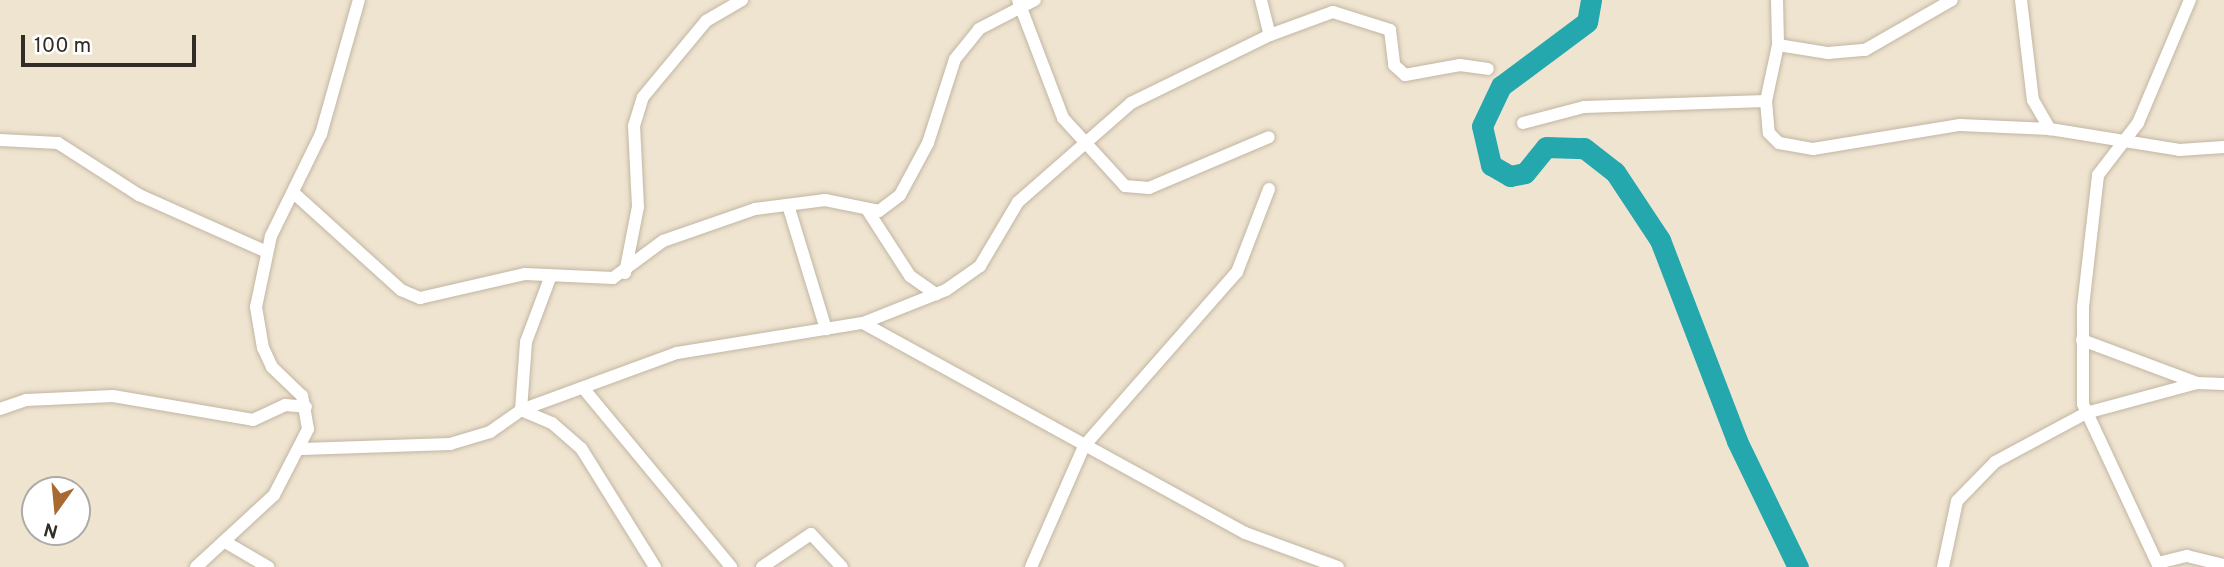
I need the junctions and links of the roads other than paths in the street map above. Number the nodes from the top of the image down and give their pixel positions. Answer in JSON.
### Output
{"nodes":[{"id":1,"x":359,"y":0,"type":"edge"},
{"id":2,"x":742,"y":0,"type":"edge"},
{"id":3,"x":1035,"y":0,"type":"edge"},
{"id":4,"x":1261,"y":0,"type":"edge"},
{"id":5,"x":1777,"y":0,"type":"edge"},
{"id":6,"x":1952,"y":0,"type":"edge"},
{"id":7,"x":2021,"y":0,"type":"edge"},
{"id":8,"x":2190,"y":0,"type":"edge"},
{"id":9,"x":1019,"y":4,"type":"edge"},
{"id":10,"x":1270,"y":34,"type":"junction"},
{"id":11,"x":1778,"y":45,"type":"junction"},
{"id":12,"x":1488,"y":69,"type":"dead end"},
{"id":13,"x":1766,"y":101,"type":"junction"},
{"id":14,"x":1523,"y":123,"type":"dead end"},
{"id":15,"x":2050,"y":129,"type":"junction"},
{"id":16,"x":1269,"y":137,"type":"dead end"},
{"id":17,"x":0,"y":140,"type":"edge"},
{"id":18,"x":2119,"y":142,"type":"junction"},
{"id":19,"x":1084,"y":145,"type":"junction"},
{"id":20,"x":2224,"y":147,"type":"edge"},
{"id":21,"x":1269,"y":189,"type":"dead end"},
{"id":22,"x":296,"y":195,"type":"junction"},
{"id":23,"x":788,"y":205,"type":"junction"},
{"id":24,"x":867,"y":211,"type":"junction"},
{"id":25,"x":267,"y":252,"type":"junction"},
{"id":26,"x":625,"y":274,"type":"junction"},
{"id":27,"x":550,"y":278,"type":"junction"},
{"id":28,"x":936,"y":294,"type":"junction"},
{"id":29,"x":863,"y":323,"type":"junction"},
{"id":30,"x":826,"y":329,"type":"junction"},
{"id":31,"x":2082,"y":340,"type":"junction"},
{"id":32,"x":2197,"y":383,"type":"junction"},
{"id":33,"x":2224,"y":384,"type":"edge"},
{"id":34,"x":584,"y":389,"type":"junction"},
{"id":35,"x":306,"y":407,"type":"junction"},
{"id":36,"x":0,"y":409,"type":"edge"},
{"id":37,"x":521,"y":410,"type":"junction"},
{"id":38,"x":2086,"y":413,"type":"junction"},
{"id":39,"x":1084,"y":446,"type":"junction"},
{"id":40,"x":302,"y":449,"type":"junction"},
{"id":41,"x":227,"y":543,"type":"junction"},
{"id":42,"x":2222,"y":561,"type":"edge"},
{"id":43,"x":2158,"y":565,"type":"edge"},
{"id":44,"x":196,"y":567,"type":"edge"},
{"id":45,"x":268,"y":567,"type":"edge"},
{"id":46,"x":655,"y":567,"type":"edge"},
{"id":47,"x":731,"y":567,"type":"edge"},
{"id":48,"x":762,"y":567,"type":"edge"},
{"id":49,"x":842,"y":567,"type":"edge"},
{"id":50,"x":1031,"y":567,"type":"edge"},
{"id":51,"x":1338,"y":567,"type":"edge"},
{"id":52,"x":1943,"y":567,"type":"edge"}],
"edges":[{"from":1,"to":22,"type":"street"},
{"from":2,"to":26,"type":"street"},
{"from":3,"to":9,"type":"street"},
{"from":4,"to":10,"type":"street"},
{"from":5,"to":11,"type":"street"},
{"from":6,"to":11,"type":"street"},
{"from":7,"to":15,"type":"street"},
{"from":8,"to":18,"type":"street"},
{"from":9,"to":19,"type":"street"},
{"from":9,"to":24,"type":"street"},
{"from":10,"to":12,"type":"street"},
{"from":10,"to":19,"type":"street"},
{"from":11,"to":13,"type":"street"},
{"from":13,"to":14,"type":"street"},
{"from":13,"to":15,"type":"street"},
{"from":15,"to":18,"type":"street"},
{"from":16,"to":19,"type":"street"},
{"from":17,"to":25,"type":"street"},
{"from":18,"to":20,"type":"street"},
{"from":18,"to":31,"type":"street"},
{"from":19,"to":28,"type":"street"},
{"from":21,"to":39,"type":"street"},
{"from":22,"to":25,"type":"street"},
{"from":22,"to":27,"type":"street"},
{"from":23,"to":24,"type":"street"},
{"from":23,"to":26,"type":"street"},
{"from":23,"to":30,"type":"street"},
{"from":24,"to":28,"type":"street"},
{"from":25,"to":35,"type":"street"},
{"from":26,"to":27,"type":"street"},
{"from":27,"to":37,"type":"street"},
{"from":28,"to":29,"type":"street"},
{"from":29,"to":30,"type":"street"},
{"from":29,"to":39,"type":"street"},
{"from":30,"to":34,"type":"street"},
{"from":31,"to":32,"type":"street"},
{"from":31,"to":38,"type":"street"},
{"from":32,"to":33,"type":"street"},
{"from":32,"to":38,"type":"street"},
{"from":34,"to":37,"type":"street"},
{"from":34,"to":47,"type":"street"},
{"from":35,"to":36,"type":"street"},
{"from":35,"to":40,"type":"street"},
{"from":37,"to":40,"type":"street"},
{"from":37,"to":46,"type":"street"},
{"from":38,"to":43,"type":"street"},
{"from":38,"to":52,"type":"street"},
{"from":39,"to":50,"type":"street"},
{"from":39,"to":51,"type":"street"},
{"from":40,"to":41,"type":"street"},
{"from":41,"to":44,"type":"street"},
{"from":41,"to":45,"type":"street"},
{"from":42,"to":43,"type":"street"},
{"from":48,"to":49,"type":"street"}]}
